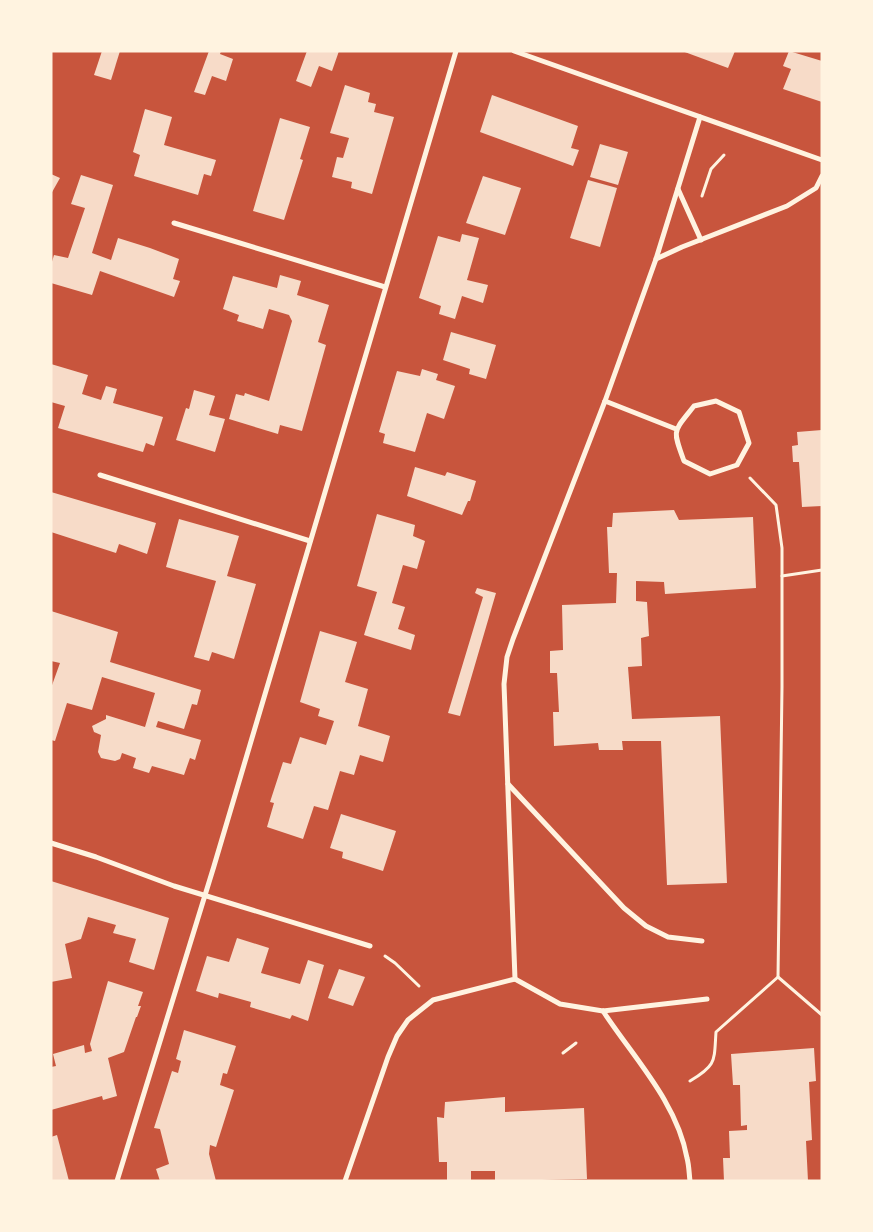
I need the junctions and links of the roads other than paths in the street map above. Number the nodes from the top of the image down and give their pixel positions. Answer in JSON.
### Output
{"nodes":[{"id":1,"x":456,"y":51,"type":"edge"},
{"id":2,"x":514,"y":51,"type":"edge"},
{"id":3,"x":700,"y":118,"type":"junction"},
{"id":4,"x":822,"y":160,"type":"edge"},
{"id":5,"x":822,"y":176,"type":"edge"},
{"id":6,"x":678,"y":189,"type":"junction"},
{"id":7,"x":174,"y":223,"type":"dead end"},
{"id":8,"x":702,"y":240,"type":"junction"},
{"id":9,"x":656,"y":259,"type":"junction"},
{"id":10,"x":385,"y":287,"type":"junction"},
{"id":11,"x":605,"y":401,"type":"junction"},
{"id":12,"x":676,"y":429,"type":"junction"},
{"id":13,"x":100,"y":475,"type":"dead end"},
{"id":14,"x":310,"y":540,"type":"junction"},
{"id":15,"x":507,"y":784,"type":"junction"},
{"id":16,"x":51,"y":843,"type":"edge"},
{"id":17,"x":205,"y":895,"type":"junction"},
{"id":18,"x":702,"y":941,"type":"dead end"},
{"id":19,"x":370,"y":946,"type":"road end"},
{"id":20,"x":515,"y":979,"type":"junction"},
{"id":21,"x":707,"y":999,"type":"dead end"},
{"id":22,"x":603,"y":1011,"type":"junction"},
{"id":23,"x":117,"y":1181,"type":"edge"},
{"id":24,"x":345,"y":1181,"type":"edge"},
{"id":25,"x":690,"y":1181,"type":"edge"}],
"edges":[{"from":1,"to":10,"type":"street"},
{"from":2,"to":3,"type":"street"},
{"from":3,"to":4,"type":"street"},
{"from":3,"to":6,"type":"street"},
{"from":5,"to":8,"type":"street"},
{"from":6,"to":8,"type":"street"},
{"from":6,"to":9,"type":"street"},
{"from":7,"to":10,"type":"street"},
{"from":8,"to":9,"type":"street"},
{"from":9,"to":11,"type":"street"},
{"from":10,"to":14,"type":"street"},
{"from":11,"to":12,"type":"street"},
{"from":11,"to":15,"type":"street"},
{"from":12,"to":12,"type":"street"},
{"from":13,"to":14,"type":"street"},
{"from":14,"to":17,"type":"street"},
{"from":15,"to":18,"type":"street"},
{"from":15,"to":20,"type":"street"},
{"from":16,"to":17,"type":"street"},
{"from":17,"to":19,"type":"street"},
{"from":17,"to":23,"type":"street"},
{"from":20,"to":22,"type":"street"},
{"from":20,"to":24,"type":"street"},
{"from":21,"to":22,"type":"street"},
{"from":22,"to":25,"type":"street"}]}
